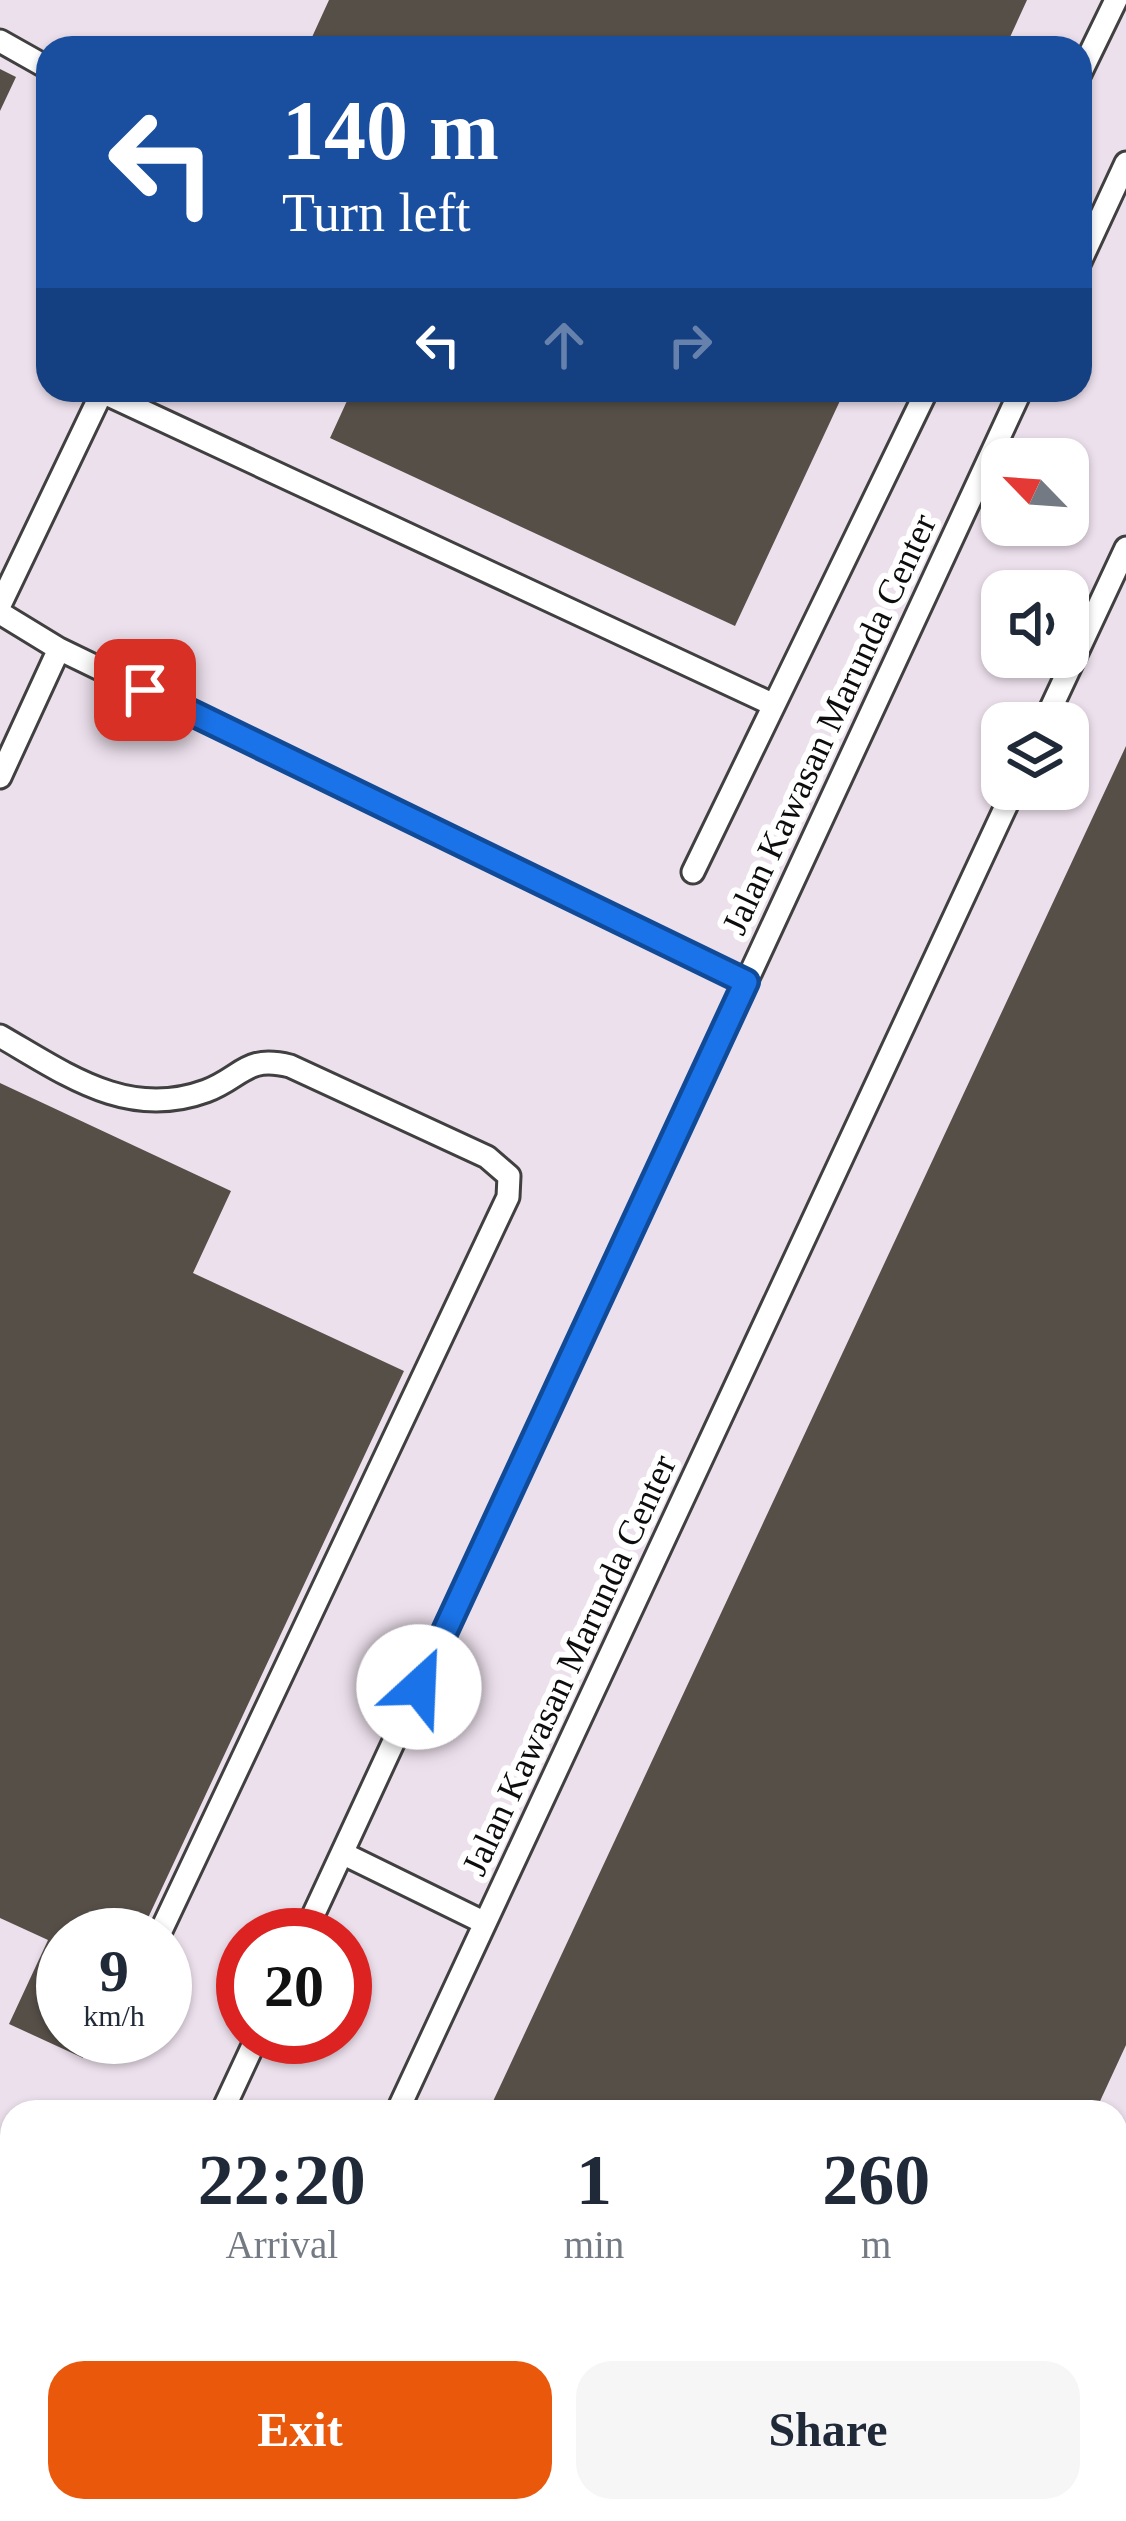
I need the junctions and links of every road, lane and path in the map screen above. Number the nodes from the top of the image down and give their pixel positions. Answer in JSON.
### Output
{"nodes":[{"id":1,"x":1116,"y":0,"type":"edge"},
{"id":2,"x":0,"y":41,"type":"edge"},
{"id":3,"x":1092,"y":49,"type":"edge"},
{"id":4,"x":36,"y":61,"type":"edge"},
{"id":5,"x":1126,"y":163,"type":"edge"},
{"id":6,"x":1092,"y":236,"type":"edge"},
{"id":7,"x":98,"y":402,"type":"edge"},
{"id":8,"x":127,"y":402,"type":"edge"},
{"id":9,"x":921,"y":402,"type":"edge"},
{"id":10,"x":1015,"y":402,"type":"edge"},
{"id":11,"x":1126,"y":548,"type":"edge"},
{"id":12,"x":0,"y":609,"type":"edge"},
{"id":13,"x":59,"y":649,"type":"junction"},
{"id":14,"x":1054,"y":702,"type":"edge"},
{"id":15,"x":774,"y":705,"type":"junction"},
{"id":16,"x":0,"y":777,"type":"edge"},
{"id":17,"x":1003,"y":810,"type":"edge"},
{"id":18,"x":694,"y":872,"type":"dead end"},
{"id":19,"x":746,"y":982,"type":"junction"},
{"id":20,"x":0,"y":1036,"type":"edge"},
{"id":21,"x":342,"y":1853,"type":"junction"},
{"id":22,"x":172,"y":1908,"type":"edge"},
{"id":23,"x":317,"y":1908,"type":"edge"},
{"id":24,"x":485,"y":1923,"type":"junction"},
{"id":25,"x":244,"y":2064,"type":"edge"},
{"id":26,"x":228,"y":2100,"type":"edge"},
{"id":27,"x":403,"y":2100,"type":"edge"}],
"edges":[{"from":1,"to":3,"type":"lane"},
{"from":2,"to":4,"type":"lane"},
{"from":5,"to":6,"type":"lane"},
{"from":7,"to":12,"type":"lane"},
{"from":8,"to":15,"type":"lane"},
{"from":9,"to":15,"type":"lane"},
{"from":10,"to":19,"type":"lane","name":"Jalan Kawasan Marunda Center"},
{"from":11,"to":14,"type":"lane"},
{"from":12,"to":13,"type":"lane"},
{"from":13,"to":16,"type":"lane"},
{"from":13,"to":19,"type":"lane"},
{"from":15,"to":18,"type":"lane"},
{"from":17,"to":24,"type":"lane","name":"Jalan Kawasan Marunda Center"},
{"from":19,"to":21,"type":"lane","name":"Jalan Kawasan Marunda Center"},
{"from":20,"to":22,"type":"lane"},
{"from":21,"to":23,"type":"lane","name":"Jalan Kawasan Marunda Center"},
{"from":21,"to":24,"type":"lane"},
{"from":24,"to":27,"type":"lane","name":"Jalan Kawasan Marunda Center"},
{"from":25,"to":26,"type":"lane"}]}
